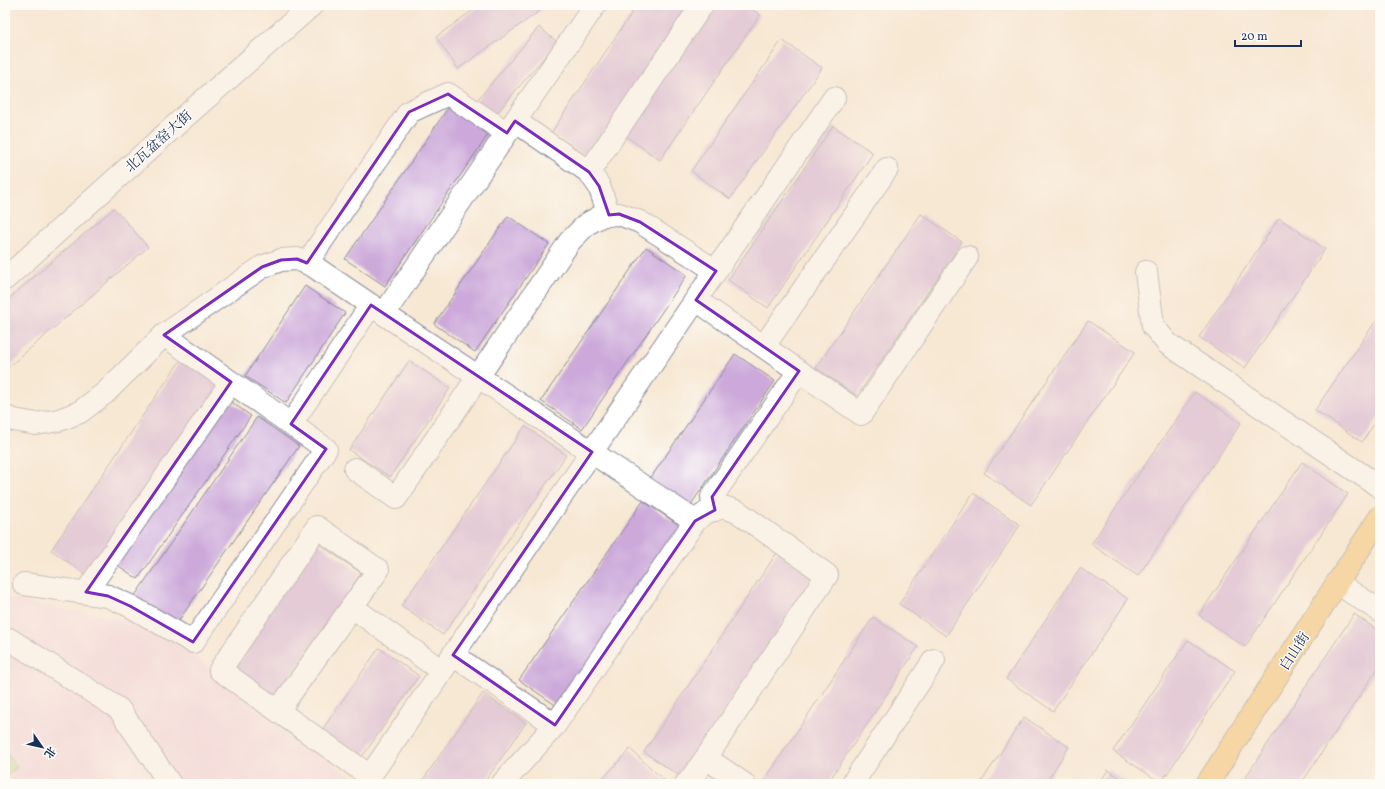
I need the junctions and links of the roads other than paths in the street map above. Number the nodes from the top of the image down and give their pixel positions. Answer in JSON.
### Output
{"nodes":[{"id":1,"x":312,"y":5,"type":"edge"},
{"id":2,"x":595,"y":5,"type":"edge"},
{"id":3,"x":702,"y":5,"type":"edge"},
{"id":4,"x":834,"y":98,"type":"dead end"},
{"id":5,"x":511,"y":127,"type":"junction"},
{"id":6,"x":887,"y":169,"type":"dead end"},
{"id":7,"x":589,"y":172,"type":"junction"},
{"id":8,"x":609,"y":215,"type":"junction"},
{"id":9,"x":967,"y":257,"type":"dead end"},
{"id":10,"x":307,"y":263,"type":"junction"},
{"id":11,"x":716,"y":271,"type":"junction"},
{"id":12,"x":1146,"y":272,"type":"dead end"},
{"id":13,"x":5,"y":279,"type":"edge"},
{"id":14,"x":696,"y":300,"type":"junction"},
{"id":15,"x":378,"y":310,"type":"junction"},
{"id":16,"x":164,"y":335,"type":"junction"},
{"id":17,"x":764,"y":346,"type":"junction"},
{"id":18,"x":799,"y":370,"type":"junction"},
{"id":19,"x":477,"y":376,"type":"junction"},
{"id":20,"x":231,"y":382,"type":"junction"},
{"id":21,"x":5,"y":417,"type":"edge"},
{"id":22,"x":291,"y":424,"type":"junction"},
{"id":23,"x":592,"y":452,"type":"junction"},
{"id":24,"x":355,"y":469,"type":"dead end"},
{"id":25,"x":1380,"y":487,"type":"edge"},
{"id":26,"x":715,"y":510,"type":"junction"},
{"id":27,"x":1380,"y":517,"type":"edge"},
{"id":28,"x":696,"y":521,"type":"junction"},
{"id":29,"x":1337,"y":583,"type":"junction"},
{"id":30,"x":24,"y":584,"type":"dead end"},
{"id":31,"x":86,"y":592,"type":"junction"},
{"id":32,"x":352,"y":607,"type":"junction"},
{"id":33,"x":1380,"y":611,"type":"edge"},
{"id":34,"x":5,"y":641,"type":"edge"},
{"id":35,"x":934,"y":660,"type":"dead end"},
{"id":36,"x":448,"y":663,"type":"junction"},
{"id":37,"x":278,"y":711,"type":"junction"},
{"id":38,"x":555,"y":725,"type":"junction"},
{"id":39,"x":706,"y":758,"type":"junction"},
{"id":40,"x":170,"y":784,"type":"edge"},
{"id":41,"x":502,"y":784,"type":"edge"},
{"id":42,"x":686,"y":784,"type":"edge"},
{"id":43,"x":744,"y":784,"type":"edge"},
{"id":44,"x":852,"y":784,"type":"edge"},
{"id":45,"x":1207,"y":784,"type":"edge"}],
"edges":[{"from":1,"to":13,"type":"street","name":"北瓦盆窑大街"},
{"from":2,"to":5,"type":"street"},
{"from":3,"to":7,"type":"street"},
{"from":4,"to":11,"type":"street"},
{"from":5,"to":7,"type":"street"},
{"from":5,"to":10,"type":"street"},
{"from":5,"to":15,"type":"street"},
{"from":6,"to":17,"type":"street"},
{"from":7,"to":8,"type":"street"},
{"from":8,"to":11,"type":"street"},
{"from":8,"to":19,"type":"street"},
{"from":9,"to":18,"type":"street"},
{"from":10,"to":15,"type":"street"},
{"from":10,"to":16,"type":"street"},
{"from":11,"to":14,"type":"street"},
{"from":12,"to":25,"type":"street"},
{"from":14,"to":17,"type":"street"},
{"from":14,"to":23,"type":"street"},
{"from":15,"to":19,"type":"street"},
{"from":15,"to":22,"type":"street"},
{"from":16,"to":20,"type":"street"},
{"from":16,"to":21,"type":"street"},
{"from":17,"to":18,"type":"street"},
{"from":18,"to":26,"type":"street"},
{"from":19,"to":23,"type":"street"},
{"from":19,"to":24,"type":"street"},
{"from":20,"to":22,"type":"street"},
{"from":20,"to":31,"type":"street"},
{"from":22,"to":31,"type":"street"},
{"from":23,"to":28,"type":"street"},
{"from":23,"to":36,"type":"street"},
{"from":26,"to":28,"type":"street"},
{"from":26,"to":39,"type":"street"},
{"from":27,"to":29,"type":"main road","name":"白山街"},
{"from":28,"to":38,"type":"street"},
{"from":29,"to":33,"type":"street"},
{"from":29,"to":45,"type":"main road","name":"白山街"},
{"from":30,"to":31,"type":"street"},
{"from":32,"to":36,"type":"street"},
{"from":32,"to":37,"type":"street"},
{"from":32,"to":37,"type":"street"},
{"from":34,"to":40,"type":"street"},
{"from":35,"to":44,"type":"street"},
{"from":36,"to":37,"type":"street"},
{"from":36,"to":38,"type":"street"},
{"from":38,"to":41,"type":"street"},
{"from":39,"to":42,"type":"street"},
{"from":39,"to":43,"type":"street"}]}
